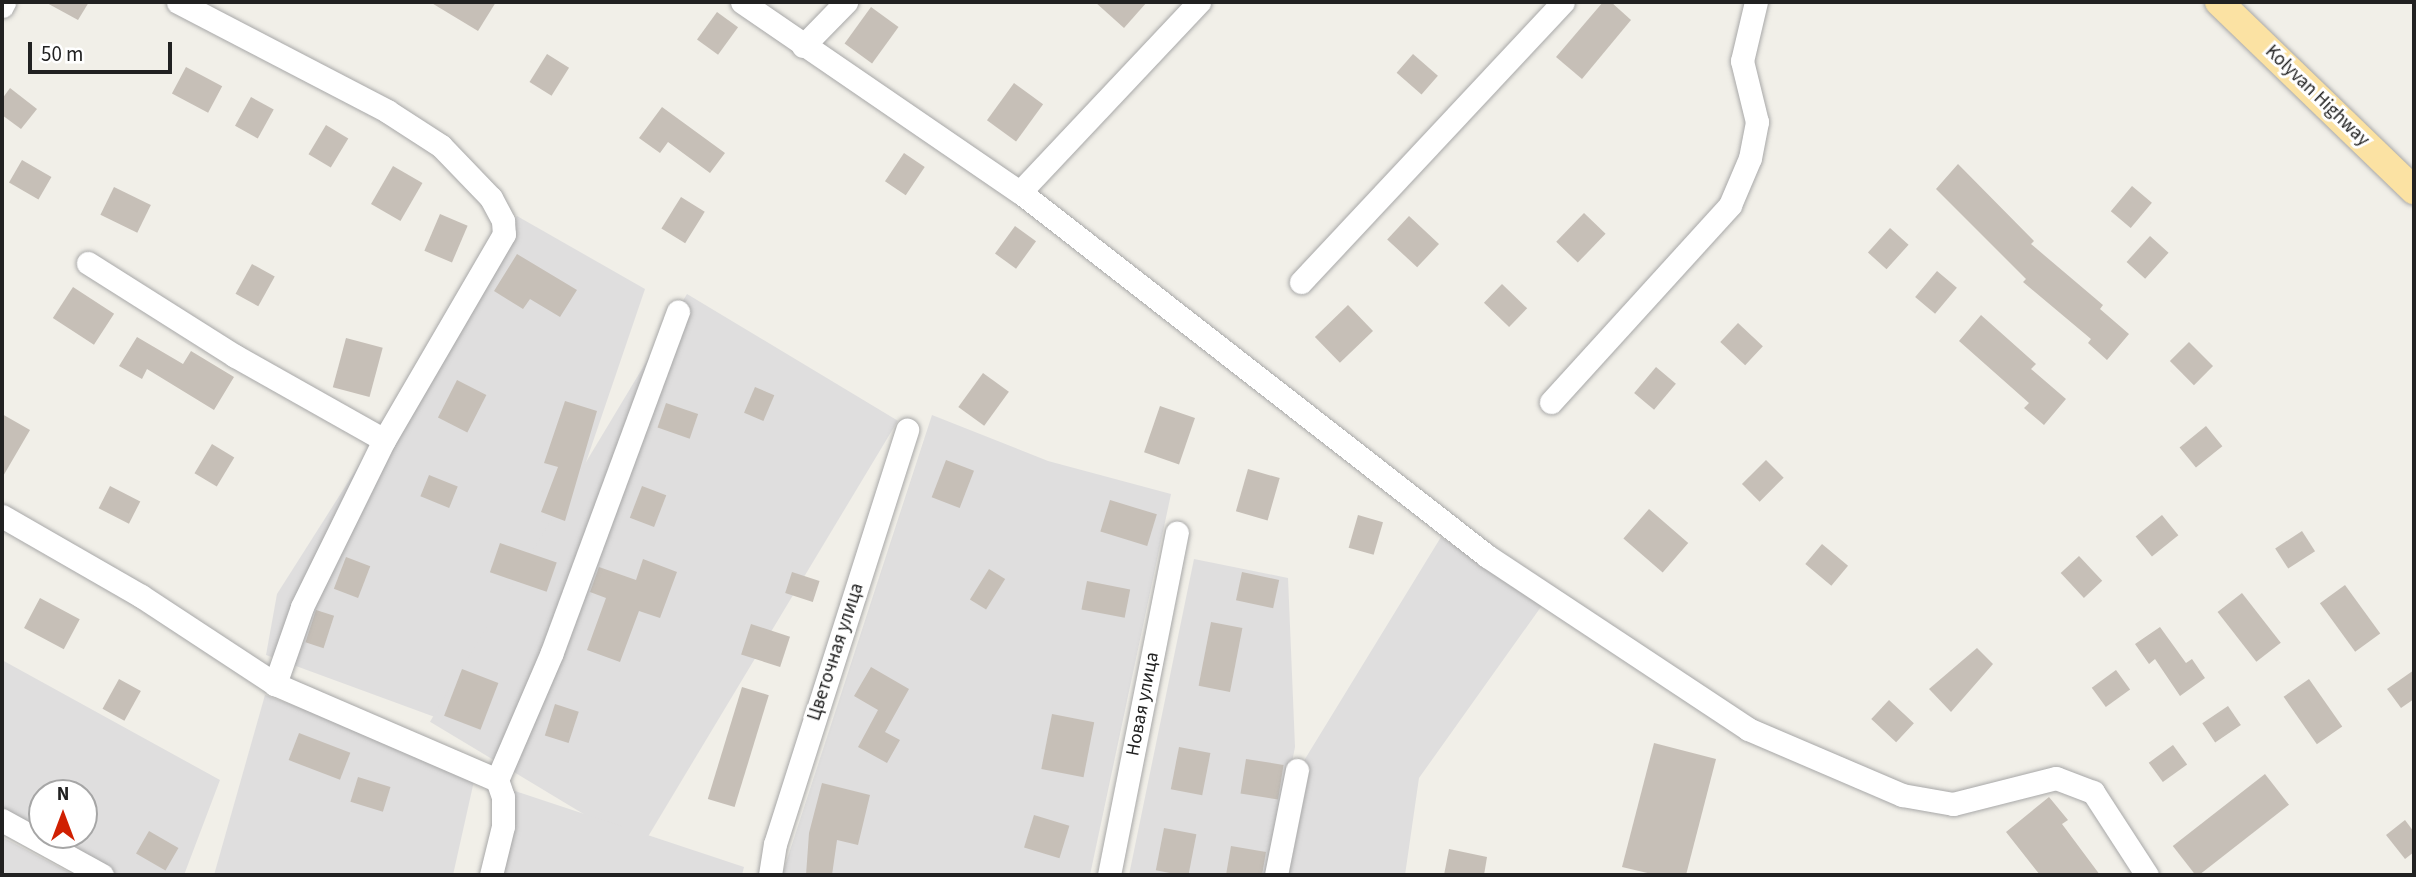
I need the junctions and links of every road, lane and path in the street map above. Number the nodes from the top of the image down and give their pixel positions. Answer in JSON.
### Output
{"nodes":[{"id":1,"x":178,"y":2,"type":"edge"},
{"id":2,"x":742,"y":2,"type":"edge"},
{"id":3,"x":846,"y":2,"type":"edge"},
{"id":4,"x":1199,"y":2,"type":"edge"},
{"id":5,"x":1563,"y":2,"type":"edge"},
{"id":6,"x":1756,"y":2,"type":"edge"},
{"id":7,"x":2220,"y":2,"type":"edge"},
{"id":8,"x":803,"y":46,"type":"junction"},
{"id":9,"x":2414,"y":190,"type":"edge"},
{"id":10,"x":1020,"y":192,"type":"junction"},
{"id":11,"x":88,"y":263,"type":"dead end"},
{"id":12,"x":1301,"y":282,"type":"dead end"},
{"id":13,"x":678,"y":312,"type":"dead end"},
{"id":14,"x":1551,"y":402,"type":"dead end"},
{"id":15,"x":907,"y":429,"type":"dead end"},
{"id":16,"x":384,"y":440,"type":"junction"},
{"id":17,"x":2,"y":516,"type":"edge"},
{"id":18,"x":1177,"y":533,"type":"dead end"},
{"id":19,"x":275,"y":684,"type":"junction"},
{"id":20,"x":1297,"y":770,"type":"dead end"},
{"id":21,"x":496,"y":780,"type":"junction"},
{"id":22,"x":2,"y":820,"type":"edge"},
{"id":23,"x":102,"y":875,"type":"edge"},
{"id":24,"x":491,"y":875,"type":"edge"},
{"id":25,"x":770,"y":875,"type":"edge"},
{"id":26,"x":1109,"y":875,"type":"edge"},
{"id":27,"x":1276,"y":875,"type":"edge"},
{"id":28,"x":2147,"y":875,"type":"edge"}],
"edges":[{"from":1,"to":16,"type":"street"},
{"from":2,"to":8,"type":"street"},
{"from":3,"to":8,"type":"street"},
{"from":4,"to":10,"type":"street"},
{"from":5,"to":12,"type":"street"},
{"from":6,"to":14,"type":"street"},
{"from":7,"to":9,"type":"main road","name":"Kolyvan Highway"},
{"from":8,"to":10,"type":"street"},
{"from":10,"to":28,"type":"street"},
{"from":11,"to":16,"type":"street"},
{"from":13,"to":21,"type":"street"},
{"from":15,"to":25,"type":"street","name":"Цветочная улица"},
{"from":16,"to":19,"type":"street"},
{"from":17,"to":19,"type":"street"},
{"from":18,"to":26,"type":"street","name":"Новая улица"},
{"from":19,"to":21,"type":"street"},
{"from":20,"to":27,"type":"street"},
{"from":21,"to":24,"type":"street"},
{"from":22,"to":23,"type":"street"}]}
